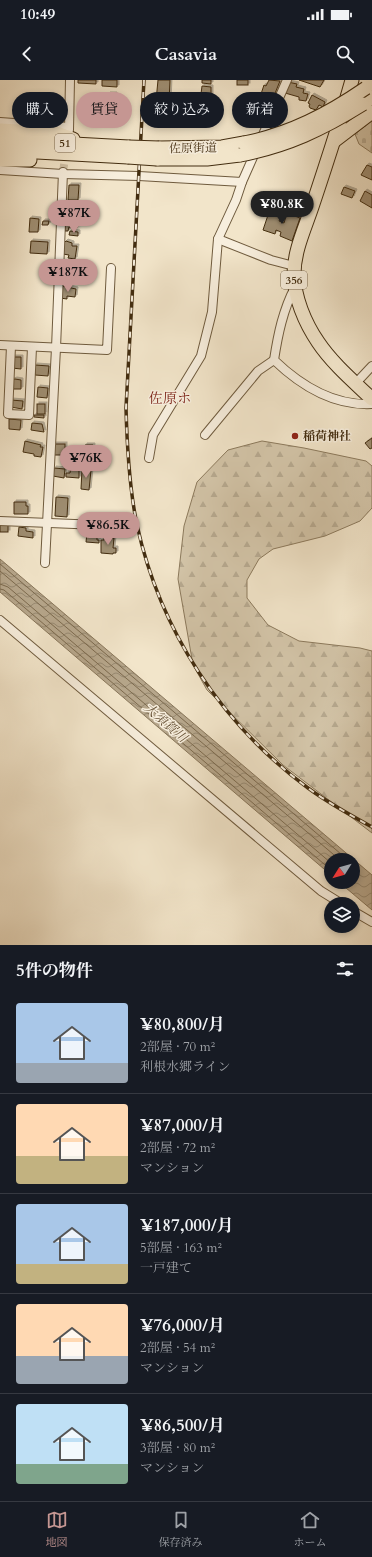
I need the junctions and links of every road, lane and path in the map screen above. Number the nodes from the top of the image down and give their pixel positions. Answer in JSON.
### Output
{"nodes":[{"id":1,"x":70,"y":80,"type":"edge"},
{"id":2,"x":287,"y":80,"type":"edge"},
{"id":3,"x":352,"y":80,"type":"edge"},
{"id":4,"x":369,"y":97,"type":"edge"},
{"id":5,"x":0,"y":122,"type":"edge"},
{"id":6,"x":0,"y":130,"type":"edge"},
{"id":7,"x":0,"y":140,"type":"edge"},
{"id":8,"x":334,"y":141,"type":"junction"},
{"id":9,"x":0,"y":150,"type":"edge"},
{"id":10,"x":87,"y":150,"type":"junction"},
{"id":11,"x":0,"y":160,"type":"edge"},
{"id":12,"x":0,"y":170,"type":"edge"},
{"id":13,"x":63,"y":173,"type":"junction"},
{"id":14,"x":242,"y":182,"type":"junction"},
{"id":15,"x":218,"y":239,"type":"junction"},
{"id":16,"x":294,"y":266,"type":"junction"},
{"id":17,"x":111,"y":268,"type":"dead end"},
{"id":18,"x":295,"y":286,"type":"junction"},
{"id":19,"x":0,"y":345,"type":"edge"},
{"id":20,"x":11,"y":346,"type":"junction"},
{"id":21,"x":32,"y":347,"type":"junction"},
{"id":22,"x":56,"y":348,"type":"junction"},
{"id":23,"x":274,"y":360,"type":"junction"},
{"id":24,"x":372,"y":366,"type":"edge"},
{"id":25,"x":356,"y":383,"type":"junction"},
{"id":26,"x":372,"y":398,"type":"edge"},
{"id":27,"x":372,"y":404,"type":"edge"},
{"id":28,"x":205,"y":436,"type":"dead end"},
{"id":29,"x":149,"y":458,"type":"dead end"},
{"id":30,"x":0,"y":520,"type":"edge"},
{"id":31,"x":48,"y":522,"type":"junction"},
{"id":32,"x":124,"y":526,"type":"dead end"},
{"id":33,"x":45,"y":563,"type":"dead end"},
{"id":34,"x":0,"y":620,"type":"edge"},
{"id":35,"x":331,"y":897,"type":"edge"},
{"id":36,"x":360,"y":915,"type":"edge"},
{"id":37,"x":372,"y":922,"type":"edge"}],
"edges":[{"from":1,"to":5,"type":"street"},
{"from":2,"to":14,"type":"street"},
{"from":3,"to":8,"type":"highway","number":"356"},
{"from":4,"to":8,"type":"highway"},
{"from":4,"to":10,"type":"highway","name":"佐原街道","number":"51","bridge":true},
{"from":6,"to":10,"type":"highway"},
{"from":7,"to":10,"type":"highway","name":"佐原街道","number":"51"},
{"from":8,"to":16,"type":"highway","number":"356"},
{"from":9,"to":10,"type":"highway","name":"佐原街道","number":"51"},
{"from":10,"to":11,"type":"highway"},
{"from":12,"to":13,"type":"street"},
{"from":13,"to":14,"type":"street"},
{"from":13,"to":22,"type":"street"},
{"from":14,"to":15,"type":"street"},
{"from":15,"to":16,"type":"street"},
{"from":15,"to":29,"type":"street"},
{"from":16,"to":18,"type":"highway","number":"356"},
{"from":17,"to":22,"type":"street"},
{"from":18,"to":23,"type":"street"},
{"from":18,"to":25,"type":"highway","number":"356"},
{"from":19,"to":20,"type":"street"},
{"from":20,"to":21,"type":"street"},
{"from":20,"to":21,"type":"street"},
{"from":21,"to":22,"type":"street"},
{"from":22,"to":31,"type":"street"},
{"from":23,"to":27,"type":"street"},
{"from":23,"to":28,"type":"street"},
{"from":24,"to":25,"type":"street"},
{"from":25,"to":26,"type":"highway","number":"356"},
{"from":30,"to":31,"type":"street"},
{"from":31,"to":32,"type":"street"},
{"from":31,"to":33,"type":"street"},
{"from":34,"to":35,"type":"street"},
{"from":36,"to":37,"type":"street"}]}
